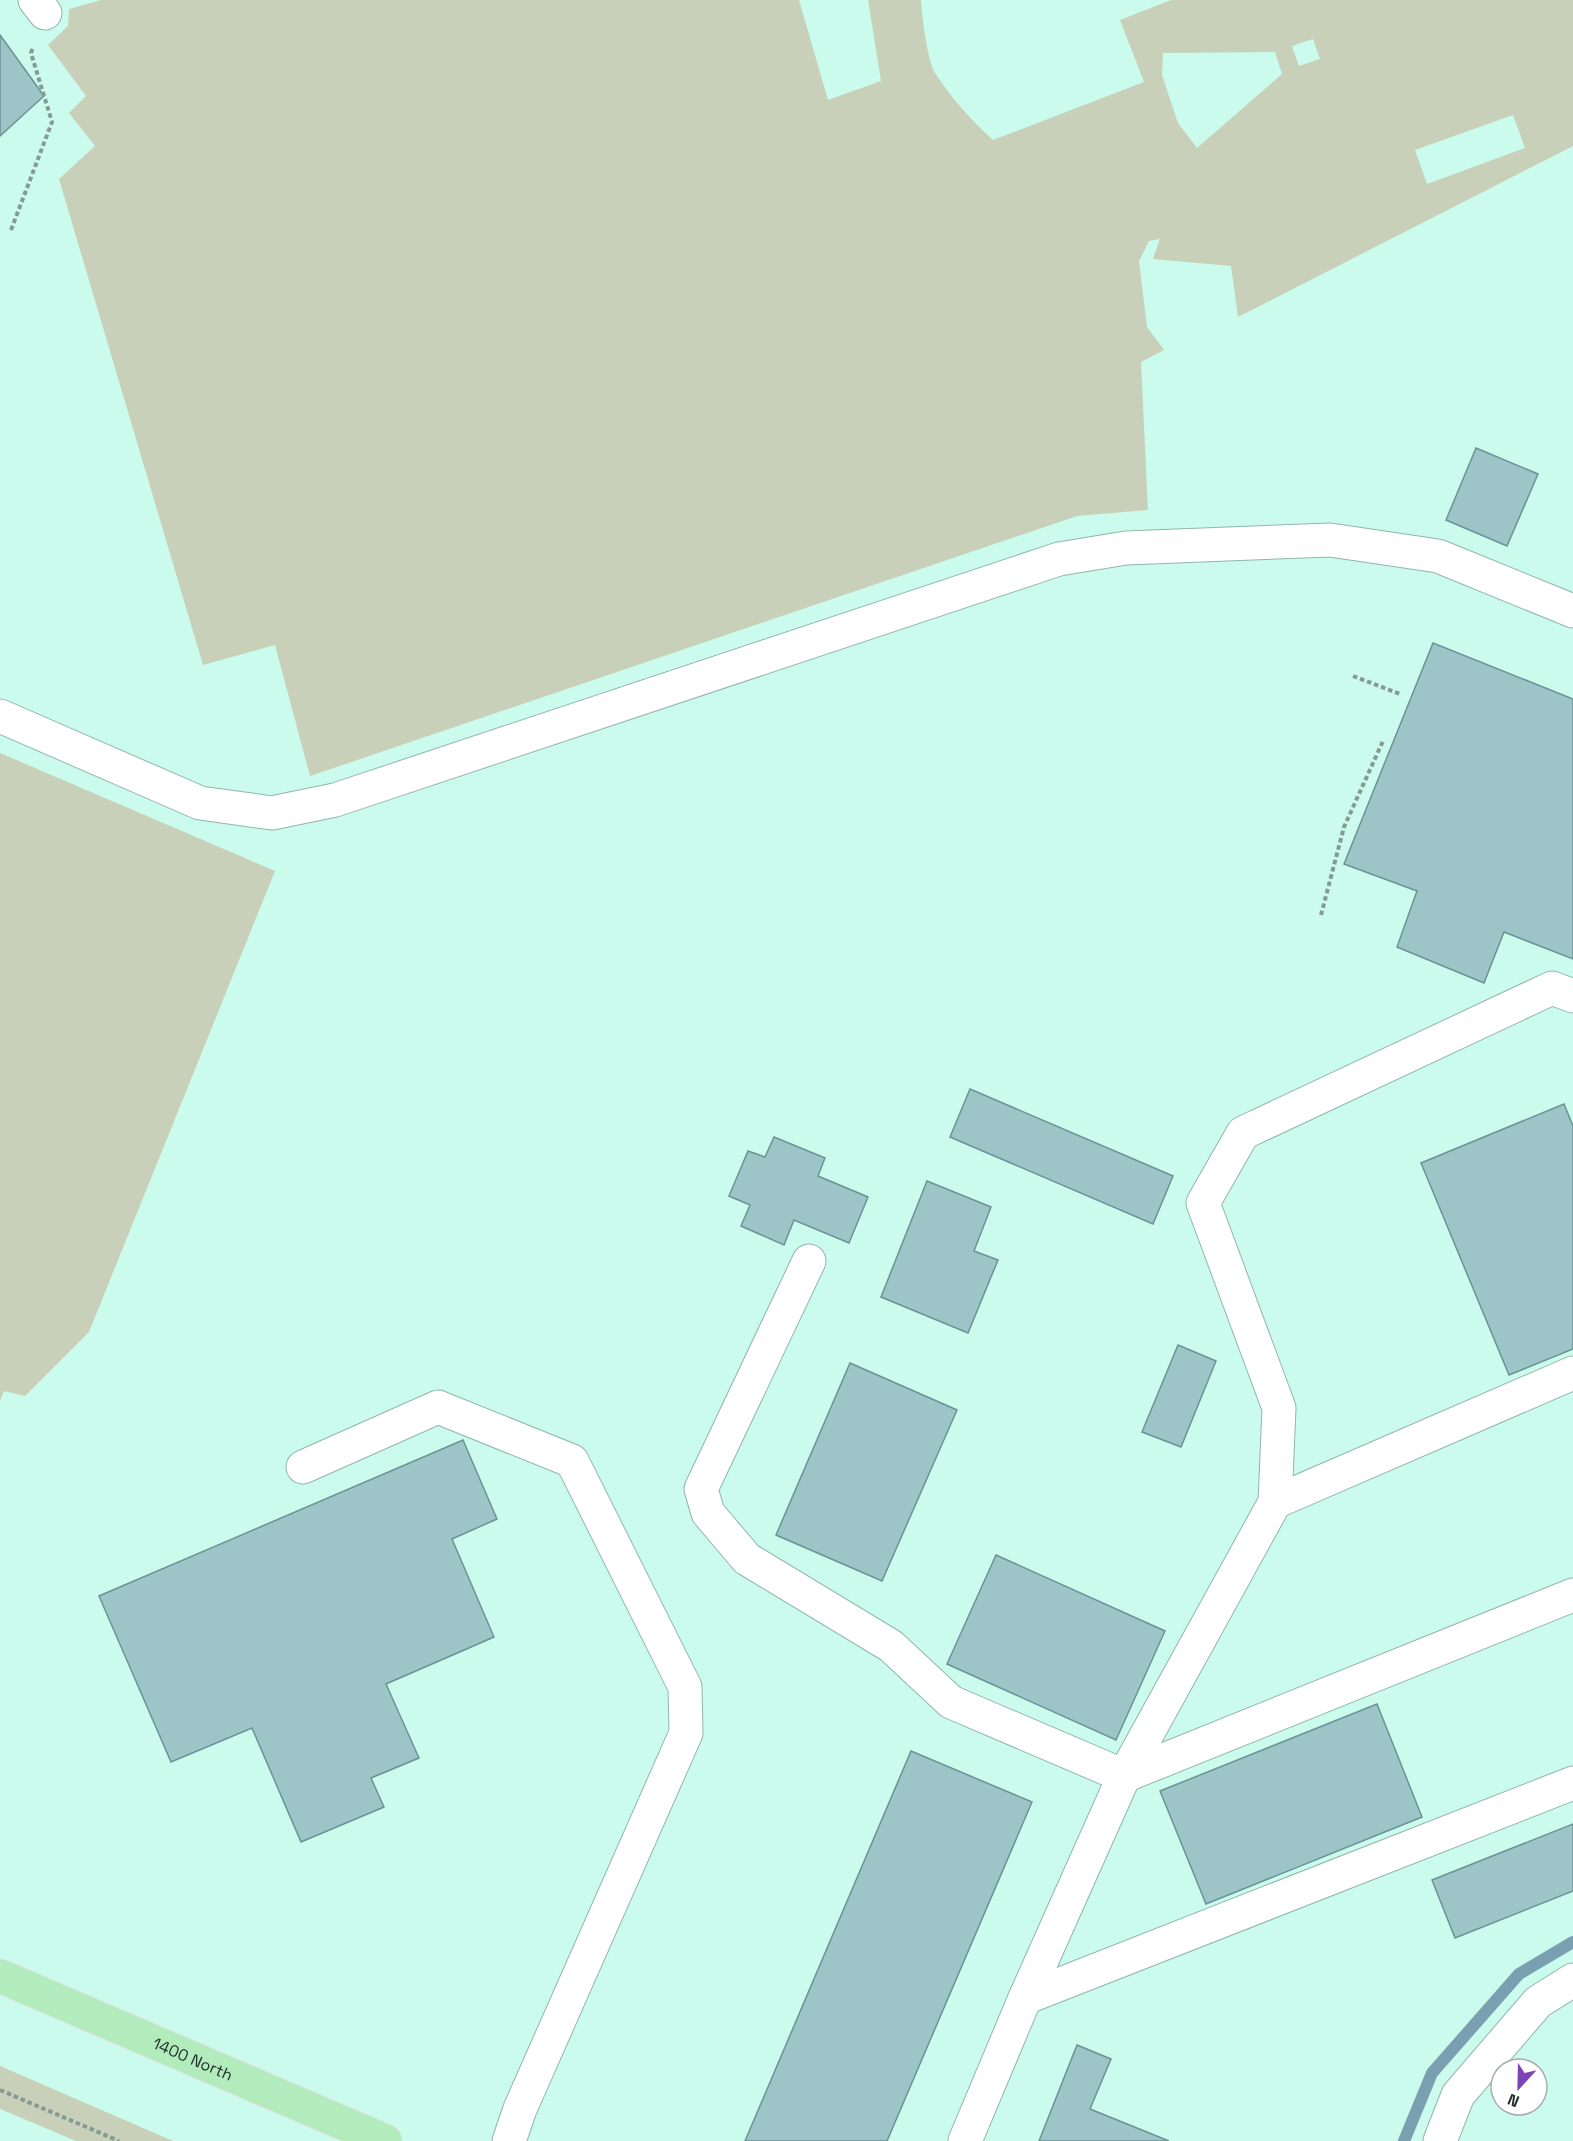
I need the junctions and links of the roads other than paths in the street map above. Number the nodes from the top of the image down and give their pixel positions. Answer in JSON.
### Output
{"nodes":[{"id":1,"x":1573,"y":611,"type":"edge"},
{"id":2,"x":0,"y":716,"type":"edge"},
{"id":3,"x":1573,"y":996,"type":"edge"},
{"id":4,"x":809,"y":1261,"type":"dead end"},
{"id":5,"x":1573,"y":1373,"type":"edge"},
{"id":6,"x":303,"y":1467,"type":"dead end"},
{"id":7,"x":1275,"y":1502,"type":"junction"},
{"id":8,"x":1573,"y":1595,"type":"edge"},
{"id":9,"x":1124,"y":1776,"type":"junction"},
{"id":10,"x":1573,"y":1783,"type":"edge"},
{"id":11,"x":0,"y":1976,"type":"edge"},
{"id":12,"x":1573,"y":1980,"type":"edge"},
{"id":13,"x":1025,"y":1998,"type":"junction"},
{"id":14,"x":385,"y":2141,"type":"edge"},
{"id":15,"x":509,"y":2141,"type":"edge"},
{"id":16,"x":965,"y":2141,"type":"edge"},
{"id":17,"x":1440,"y":2141,"type":"edge"}],
"edges":[{"from":1,"to":2,"type":"street"},
{"from":3,"to":7,"type":"street"},
{"from":4,"to":9,"type":"street"},
{"from":5,"to":7,"type":"street"},
{"from":6,"to":15,"type":"street"},
{"from":7,"to":9,"type":"street"},
{"from":8,"to":9,"type":"street"},
{"from":9,"to":13,"type":"street"},
{"from":10,"to":13,"type":"street"},
{"from":11,"to":14,"type":"main road","name":"1400 North"},
{"from":12,"to":17,"type":"street"},
{"from":13,"to":16,"type":"street"}]}
